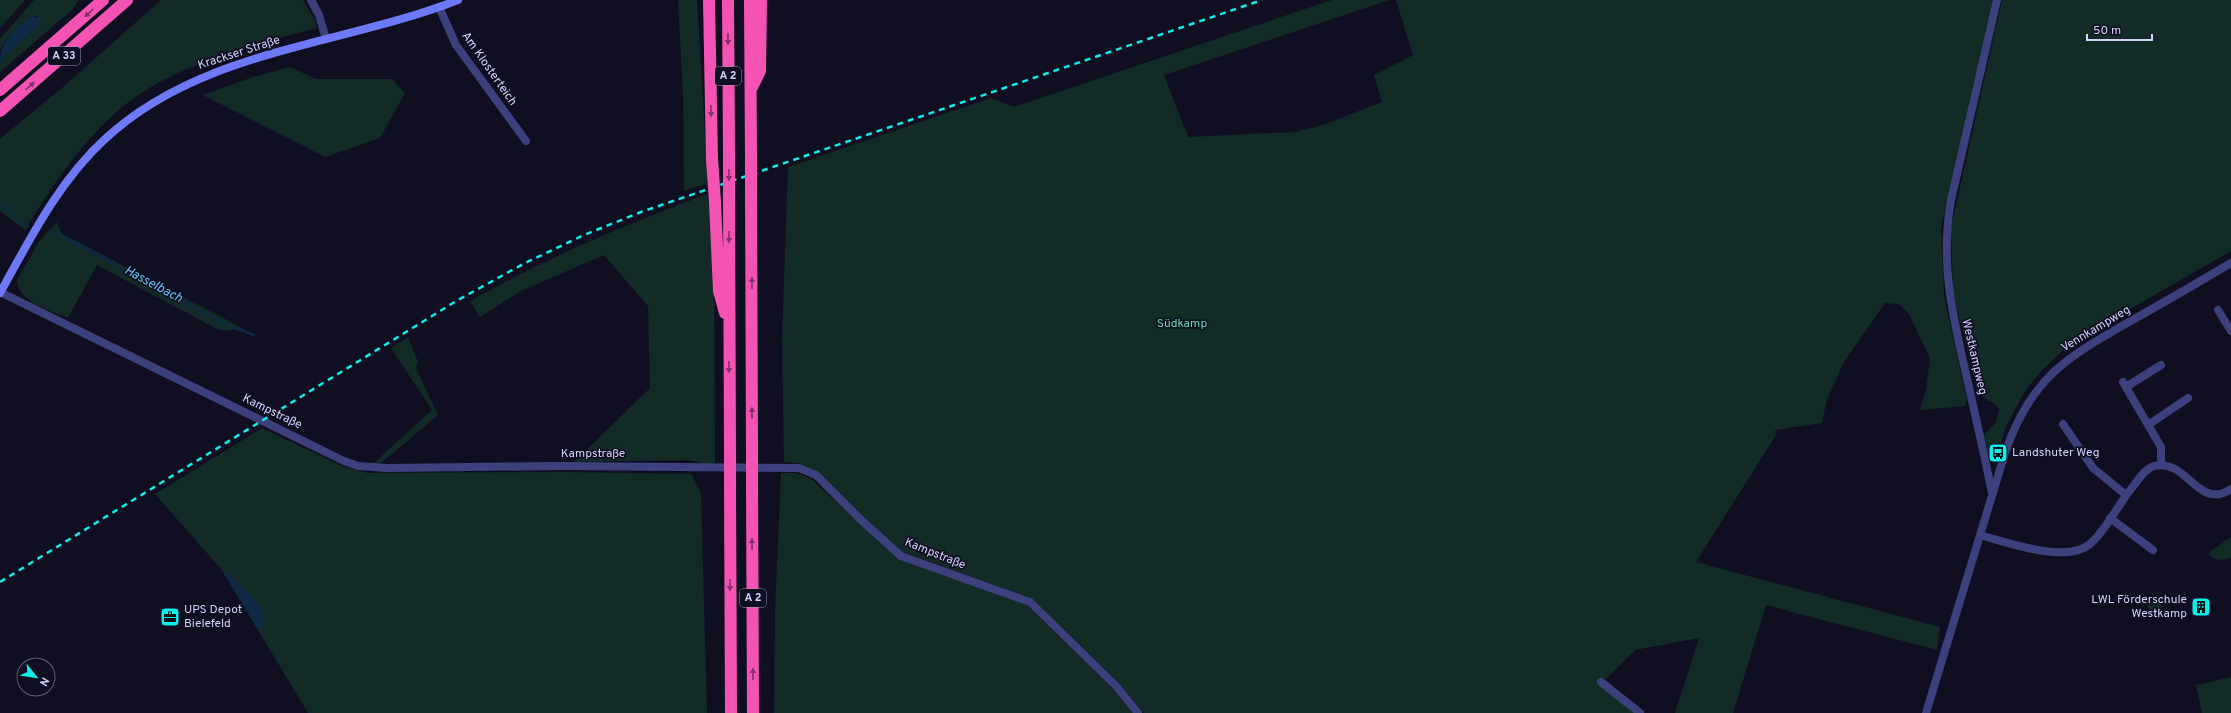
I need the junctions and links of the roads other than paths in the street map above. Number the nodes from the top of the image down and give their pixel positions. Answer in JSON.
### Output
{"nodes":[{"id":1,"x":103,"y":0,"type":"edge"},
{"id":2,"x":127,"y":0,"type":"edge"},
{"id":3,"x":311,"y":0,"type":"edge"},
{"id":4,"x":458,"y":0,"type":"edge"},
{"id":5,"x":709,"y":0,"type":"edge"},
{"id":6,"x":728,"y":0,"type":"edge"},
{"id":7,"x":750,"y":0,"type":"edge"},
{"id":8,"x":761,"y":0,"type":"edge"},
{"id":9,"x":1998,"y":0,"type":"edge"},
{"id":10,"x":440,"y":7,"type":"junction"},
{"id":11,"x":326,"y":39,"type":"junction"},
{"id":12,"x":0,"y":90,"type":"edge"},
{"id":13,"x":751,"y":90,"type":"junction"},
{"id":14,"x":0,"y":111,"type":"edge"},
{"id":15,"x":526,"y":141,"type":"dead end"},
{"id":16,"x":2231,"y":263,"type":"edge"},
{"id":17,"x":0,"y":292,"type":"edge"},
{"id":18,"x":2218,"y":310,"type":"dead end"},
{"id":19,"x":729,"y":328,"type":"junction"},
{"id":20,"x":2231,"y":331,"type":"edge"},
{"id":21,"x":2161,"y":366,"type":"dead end"},
{"id":22,"x":2188,"y":398,"type":"dead end"},
{"id":23,"x":2063,"y":424,"type":"dead end"},
{"id":24,"x":2148,"y":425,"type":"junction"},
{"id":25,"x":2161,"y":465,"type":"junction"},
{"id":26,"x":2231,"y":489,"type":"edge"},
{"id":27,"x":1993,"y":494,"type":"junction"},
{"id":28,"x":2126,"y":495,"type":"junction"},
{"id":29,"x":2110,"y":518,"type":"junction"},
{"id":30,"x":1980,"y":535,"type":"junction"},
{"id":31,"x":2153,"y":550,"type":"dead end"},
{"id":32,"x":1601,"y":682,"type":"dead end"},
{"id":33,"x":731,"y":713,"type":"edge"},
{"id":34,"x":753,"y":713,"type":"edge"},
{"id":35,"x":1138,"y":713,"type":"edge"},
{"id":36,"x":1640,"y":713,"type":"edge"},
{"id":37,"x":1926,"y":713,"type":"edge"}],
"edges":[{"from":1,"to":12,"type":"highway","number":"A 33","one_way":true},
{"from":14,"to":2,"type":"highway","number":"A 33","one_way":true},
{"from":3,"to":11,"type":"street"},
{"from":4,"to":10,"type":"street","name":"Krackser Straße"},
{"from":5,"to":19,"type":"highway","one_way":true,"bridge":true},
{"from":6,"to":19,"type":"highway","number":"A 2","one_way":true,"bridge":true},
{"from":7,"to":13,"type":"highway","number":"A 2"},
{"from":8,"to":13,"type":"highway"},
{"from":9,"to":27,"type":"street","name":"Westkampweg"},
{"from":10,"to":11,"type":"street","name":"Krackser Straße"},
{"from":10,"to":15,"type":"street","name":"Am Klosterteich"},
{"from":11,"to":17,"type":"street","name":"Krackser Straße"},
{"from":34,"to":13,"type":"highway","number":"A 2","one_way":true,"bridge":true},
{"from":16,"to":27,"type":"street","name":"Vennkampweg"},
{"from":17,"to":35,"type":"street","name":"Kampstraße"},
{"from":18,"to":20,"type":"street"},
{"from":19,"to":33,"type":"highway","number":"A 2","one_way":true,"bridge":true},
{"from":21,"to":24,"type":"street"},
{"from":22,"to":24,"type":"street"},
{"from":23,"to":28,"type":"street"},
{"from":24,"to":25,"type":"street"},
{"from":25,"to":26,"type":"street"},
{"from":25,"to":28,"type":"street"},
{"from":27,"to":30,"type":"street"},
{"from":28,"to":29,"type":"street"},
{"from":29,"to":30,"type":"street"},
{"from":29,"to":31,"type":"street"},
{"from":30,"to":37,"type":"street"},
{"from":32,"to":36,"type":"street"}]}
